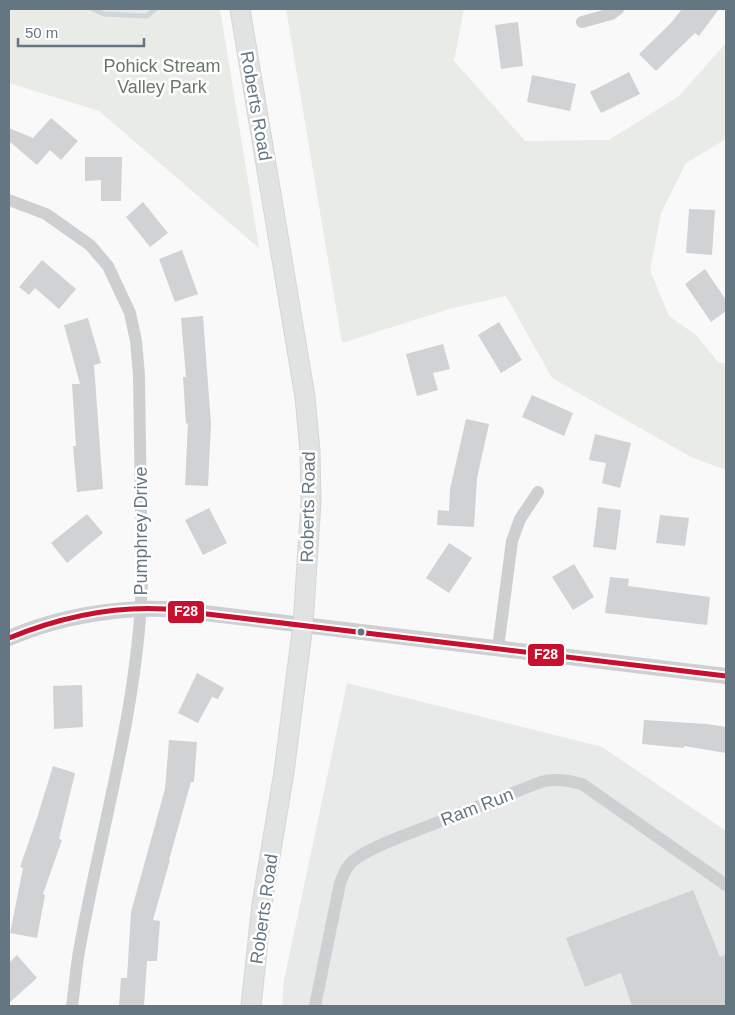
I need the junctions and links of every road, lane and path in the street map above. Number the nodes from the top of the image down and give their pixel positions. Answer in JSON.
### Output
{"nodes":[{"id":1,"x":240,"y":9,"type":"edge"},
{"id":2,"x":618,"y":9,"type":"edge"},
{"id":3,"x":582,"y":22,"type":"dead end"},
{"id":4,"x":9,"y":200,"type":"edge"},
{"id":5,"x":538,"y":492,"type":"dead end"},
{"id":6,"x":141,"y":608,"type":"junction"},
{"id":7,"x":303,"y":624,"type":"junction"},
{"id":8,"x":9,"y":638,"type":"edge"},
{"id":9,"x":498,"y":648,"type":"junction"},
{"id":10,"x":726,"y":676,"type":"edge"},
{"id":11,"x":726,"y":885,"type":"edge"},
{"id":12,"x":72,"y":1006,"type":"edge"},
{"id":13,"x":251,"y":1006,"type":"edge"},
{"id":14,"x":315,"y":1006,"type":"edge"}],
"edges":[{"from":1,"to":7,"type":"main road","name":"Roberts Road"},
{"from":2,"to":3,"type":"street"},
{"from":4,"to":6,"type":"street","name":"Pumphrey Drive"},
{"from":5,"to":9,"type":"street"},
{"from":6,"to":7,"type":"street"},
{"from":6,"to":8,"type":"street"},
{"from":6,"to":12,"type":"street","name":"Pumphrey Drive"},
{"from":7,"to":9,"type":"street"},
{"from":7,"to":13,"type":"main road","name":"Roberts Road"},
{"from":9,"to":10,"type":"street"},
{"from":11,"to":14,"type":"street","name":"Ram Run"}]}
